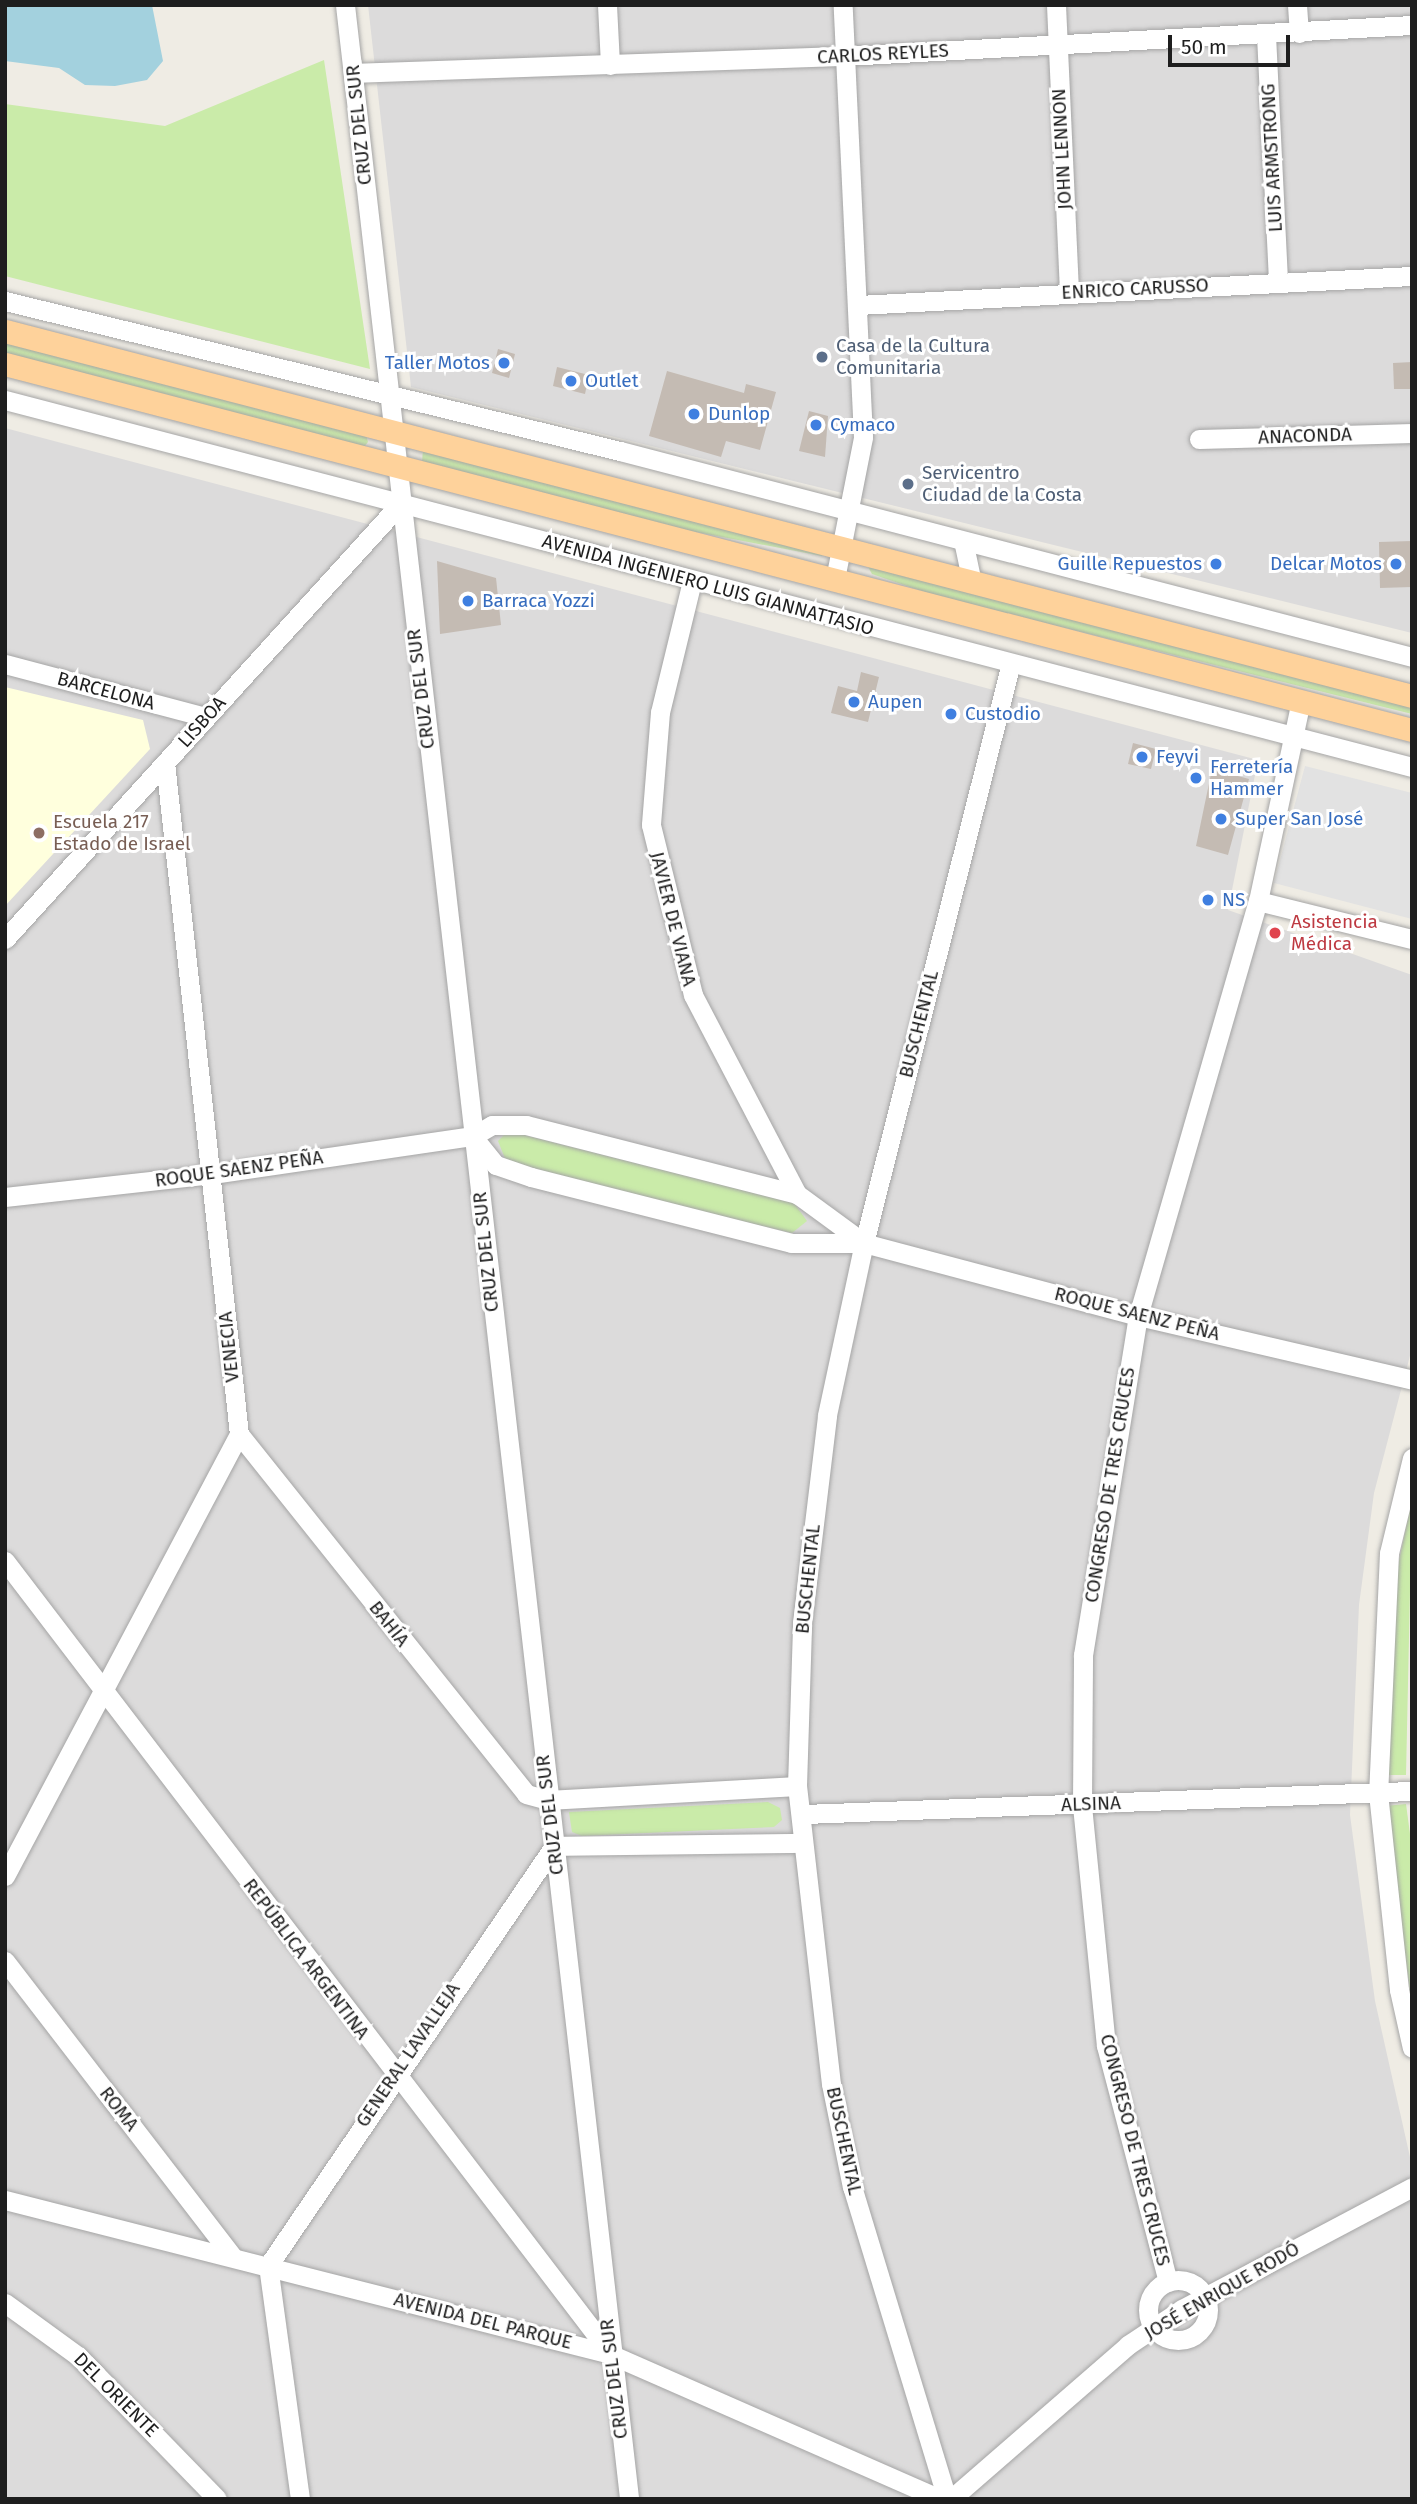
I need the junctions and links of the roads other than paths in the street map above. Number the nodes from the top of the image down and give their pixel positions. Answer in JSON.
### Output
{"nodes":[{"id":1,"x":345,"y":5,"type":"edge"},
{"id":2,"x":607,"y":5,"type":"edge"},
{"id":3,"x":843,"y":5,"type":"edge"},
{"id":4,"x":1056,"y":5,"type":"edge"},
{"id":5,"x":1297,"y":5,"type":"edge"},
{"id":6,"x":1412,"y":25,"type":"edge"},
{"id":7,"x":1298,"y":33,"type":"junction"},
{"id":8,"x":1266,"y":35,"type":"junction"},
{"id":9,"x":1057,"y":45,"type":"junction"},
{"id":10,"x":845,"y":56,"type":"junction"},
{"id":11,"x":610,"y":65,"type":"junction"},
{"id":12,"x":353,"y":73,"type":"junction"},
{"id":13,"x":1412,"y":276,"type":"edge"},
{"id":14,"x":1278,"y":282,"type":"junction"},
{"id":15,"x":1069,"y":292,"type":"junction"},
{"id":16,"x":5,"y":302,"type":"edge"},
{"id":17,"x":858,"y":305,"type":"junction"},
{"id":18,"x":5,"y":331,"type":"edge"},
{"id":19,"x":5,"y":364,"type":"edge"},
{"id":20,"x":387,"y":393,"type":"junction"},
{"id":21,"x":5,"y":400,"type":"edge"},
{"id":22,"x":392,"y":432,"type":"junction"},
{"id":23,"x":1412,"y":433,"type":"edge"},
{"id":24,"x":1199,"y":439,"type":"dead end"},
{"id":25,"x":396,"y":466,"type":"junction"},
{"id":26,"x":400,"y":504,"type":"junction"},
{"id":27,"x":852,"y":514,"type":"junction"},
{"id":28,"x":964,"y":545,"type":"junction"},
{"id":29,"x":843,"y":548,"type":"junction"},
{"id":30,"x":835,"y":579,"type":"junction"},
{"id":31,"x":692,"y":581,"type":"junction"},
{"id":32,"x":972,"y":582,"type":"junction"},
{"id":33,"x":1412,"y":656,"type":"edge"},
{"id":34,"x":1011,"y":663,"type":"junction"},
{"id":35,"x":5,"y":664,"type":"edge"},
{"id":36,"x":1412,"y":696,"type":"edge"},
{"id":37,"x":1301,"y":701,"type":"junction"},
{"id":38,"x":206,"y":717,"type":"junction"},
{"id":39,"x":1412,"y":730,"type":"edge"},
{"id":40,"x":1294,"y":733,"type":"junction"},
{"id":41,"x":165,"y":763,"type":"junction"},
{"id":42,"x":1412,"y":767,"type":"edge"},
{"id":43,"x":1258,"y":901,"type":"junction"},
{"id":44,"x":5,"y":939,"type":"edge"},
{"id":45,"x":1412,"y":939,"type":"edge"},
{"id":46,"x":473,"y":1136,"type":"junction"},
{"id":47,"x":212,"y":1174,"type":"junction"},
{"id":48,"x":797,"y":1195,"type":"junction"},
{"id":49,"x":5,"y":1197,"type":"edge"},
{"id":50,"x":864,"y":1243,"type":"junction"},
{"id":51,"x":1138,"y":1316,"type":"junction"},
{"id":52,"x":1412,"y":1380,"type":"edge"},
{"id":53,"x":239,"y":1434,"type":"junction"},
{"id":54,"x":1412,"y":1458,"type":"edge"},
{"id":55,"x":5,"y":1561,"type":"edge"},
{"id":56,"x":103,"y":1693,"type":"junction"},
{"id":57,"x":797,"y":1787,"type":"junction"},
{"id":58,"x":1412,"y":1791,"type":"edge"},
{"id":59,"x":1378,"y":1793,"type":"junction"},
{"id":60,"x":548,"y":1800,"type":"junction"},
{"id":61,"x":1082,"y":1804,"type":"junction"},
{"id":62,"x":804,"y":1814,"type":"junction"},
{"id":63,"x":801,"y":1843,"type":"junction"},
{"id":64,"x":554,"y":1846,"type":"junction"},
{"id":65,"x":5,"y":1876,"type":"edge"},
{"id":66,"x":5,"y":1961,"type":"edge"},
{"id":67,"x":1412,"y":2048,"type":"edge"},
{"id":68,"x":394,"y":2074,"type":"junction"},
{"id":69,"x":1412,"y":2188,"type":"edge"},
{"id":70,"x":5,"y":2200,"type":"edge"},
{"id":71,"x":232,"y":2256,"type":"junction"},
{"id":72,"x":268,"y":2266,"type":"junction"},
{"id":73,"x":1168,"y":2282,"type":"junction"},
{"id":74,"x":1206,"y":2297,"type":"junction"},
{"id":75,"x":5,"y":2303,"type":"edge"},
{"id":76,"x":1154,"y":2328,"type":"junction"},
{"id":77,"x":610,"y":2354,"type":"junction"},
{"id":78,"x":217,"y":2499,"type":"edge"},
{"id":79,"x":300,"y":2499,"type":"edge"},
{"id":80,"x":629,"y":2499,"type":"edge"},
{"id":81,"x":942,"y":2499,"type":"edge"},
{"id":82,"x":949,"y":2499,"type":"edge"}],
"edges":[{"from":1,"to":12,"type":"street","name":"CRUZ DEL SUR"},
{"from":2,"to":11,"type":"street"},
{"from":3,"to":10,"type":"street"},
{"from":4,"to":9,"type":"street","name":"JOHN LENNON"},
{"from":5,"to":7,"type":"street"},
{"from":6,"to":7,"type":"street","name":"CARLOS REYLES"},
{"from":7,"to":8,"type":"street","name":"CARLOS REYLES"},
{"from":8,"to":9,"type":"street","name":"CARLOS REYLES"},
{"from":8,"to":14,"type":"street","name":"LUIS ARMSTRONG"},
{"from":9,"to":10,"type":"street","name":"CARLOS REYLES"},
{"from":9,"to":15,"type":"street","name":"JOHN LENNON"},
{"from":10,"to":11,"type":"street","name":"CARLOS REYLES"},
{"from":10,"to":17,"type":"street"},
{"from":11,"to":12,"type":"street","name":"CARLOS REYLES"},
{"from":12,"to":20,"type":"street","name":"CRUZ DEL SUR"},
{"from":13,"to":14,"type":"street","name":"ENRICO CARUSSO"},
{"from":14,"to":15,"type":"street","name":"ENRICO CARUSSO"},
{"from":15,"to":17,"type":"street","name":"ENRICO CARUSSO"},
{"from":16,"to":20,"type":"street"},
{"from":17,"to":27,"type":"street"},
{"from":18,"to":22,"type":"main road"},
{"from":19,"to":25,"type":"main road","name":"AVENIDA INGENIERO LUIS GIANNATTASIO"},
{"from":20,"to":22,"type":"street","name":"CRUZ DEL SUR"},
{"from":20,"to":27,"type":"street"},
{"from":21,"to":26,"type":"street","name":"AVENIDA INGENIERO LUIS GIANNATTASIO"},
{"from":22,"to":25,"type":"street","name":"CRUZ DEL SUR"},
{"from":22,"to":29,"type":"main road"},
{"from":23,"to":24,"type":"street","name":"ANACONDA"},
{"from":25,"to":26,"type":"street","name":"CRUZ DEL SUR"},
{"from":25,"to":30,"type":"main road","name":"AVENIDA INGENIERO LUIS GIANNATTASIO"},
{"from":26,"to":31,"type":"street","name":"AVENIDA INGENIERO LUIS GIANNATTASIO"},
{"from":26,"to":38,"type":"street","name":"LISBOA"},
{"from":26,"to":46,"type":"street","name":"CRUZ DEL SUR"},
{"from":27,"to":28,"type":"street"},
{"from":27,"to":29,"type":"street"},
{"from":28,"to":32,"type":"street"},
{"from":28,"to":33,"type":"street"},
{"from":29,"to":30,"type":"street"},
{"from":29,"to":32,"type":"main road"},
{"from":30,"to":37,"type":"main road","name":"AVENIDA INGENIERO LUIS GIANNATTASIO"},
{"from":31,"to":34,"type":"street","name":"AVENIDA INGENIERO LUIS GIANNATTASIO"},
{"from":31,"to":48,"type":"street","name":"JAVIER DE VIANA"},
{"from":32,"to":36,"type":"main road"},
{"from":34,"to":40,"type":"street","name":"AVENIDA INGENIERO LUIS GIANNATTASIO"},
{"from":34,"to":50,"type":"street","name":"BUSCHENTAL"},
{"from":35,"to":38,"type":"street","name":"BARCELONA"},
{"from":37,"to":39,"type":"main road","name":"AVENIDA INGENIERO LUIS GIANNATTASIO"},
{"from":37,"to":40,"type":"street","name":"CONGRESO DE TRES CRUCES"},
{"from":38,"to":41,"type":"street","name":"LISBOA"},
{"from":40,"to":42,"type":"street","name":"AVENIDA INGENIERO LUIS GIANNATTASIO"},
{"from":40,"to":43,"type":"street","name":"CONGRESO DE TRES CRUCES"},
{"from":41,"to":44,"type":"street","name":"LISBOA"},
{"from":41,"to":47,"type":"street","name":"VENECIA"},
{"from":43,"to":45,"type":"street"},
{"from":43,"to":51,"type":"street","name":"CONGRESO DE TRES CRUCES"},
{"from":46,"to":47,"type":"street","name":"ROQUE SAENZ PEÑA"},
{"from":46,"to":48,"type":"street","name":"ROQUE SAENZ PEÑA"},
{"from":46,"to":50,"type":"street","name":"ROQUE SAENZ PEÑA"},
{"from":46,"to":60,"type":"street","name":"CRUZ DEL SUR"},
{"from":47,"to":49,"type":"street","name":"ROQUE SAENZ PEÑA"},
{"from":47,"to":53,"type":"street","name":"VENECIA"},
{"from":48,"to":50,"type":"street","name":"ROQUE SAENZ PEÑA"},
{"from":50,"to":51,"type":"street","name":"ROQUE SAENZ PEÑA"},
{"from":50,"to":57,"type":"street","name":"BUSCHENTAL"},
{"from":51,"to":52,"type":"street","name":"ROQUE SAENZ PEÑA"},
{"from":51,"to":61,"type":"street","name":"CONGRESO DE TRES CRUCES"},
{"from":53,"to":56,"type":"street"},
{"from":53,"to":60,"type":"street","name":"BAHÍA"},
{"from":54,"to":59,"type":"street"},
{"from":55,"to":56,"type":"street","name":"REPÚBLICA ARGENTINA"},
{"from":56,"to":65,"type":"street"},
{"from":56,"to":68,"type":"street","name":"REPÚBLICA ARGENTINA"},
{"from":57,"to":60,"type":"street"},
{"from":57,"to":62,"type":"street","name":"BUSCHENTAL"},
{"from":58,"to":59,"type":"street","name":"ALSINA"},
{"from":59,"to":61,"type":"street","name":"ALSINA"},
{"from":59,"to":67,"type":"street"},
{"from":60,"to":64,"type":"street","name":"CRUZ DEL SUR"},
{"from":61,"to":62,"type":"street","name":"ALSINA"},
{"from":61,"to":73,"type":"street","name":"CONGRESO DE TRES CRUCES"},
{"from":62,"to":63,"type":"street","name":"BUSCHENTAL"},
{"from":63,"to":64,"type":"street"},
{"from":63,"to":82,"type":"street","name":"BUSCHENTAL"},
{"from":64,"to":68,"type":"street","name":"GENERAL LAVALLEJA"},
{"from":64,"to":77,"type":"street","name":"CRUZ DEL SUR"},
{"from":66,"to":71,"type":"street","name":"ROMA"},
{"from":68,"to":72,"type":"street","name":"GENERAL LAVALLEJA"},
{"from":68,"to":77,"type":"street","name":"REPÚBLICA ARGENTINA"},
{"from":69,"to":74,"type":"street","name":"JOSÉ ENRIQUE RODÓ"},
{"from":70,"to":71,"type":"street","name":"AVENIDA DEL PARQUE"},
{"from":71,"to":72,"type":"street","name":"AVENIDA DEL PARQUE"},
{"from":72,"to":77,"type":"street","name":"AVENIDA DEL PARQUE"},
{"from":72,"to":79,"type":"street"},
{"from":73,"to":74,"type":"street"},
{"from":73,"to":76,"type":"street"},
{"from":74,"to":76,"type":"street","name":"JOSÉ ENRIQUE RODÓ"},
{"from":74,"to":76,"type":"street"},
{"from":75,"to":78,"type":"street","name":"DEL ORIENTE"},
{"from":76,"to":82,"type":"street","name":"JOSÉ ENRIQUE RODÓ"},
{"from":77,"to":80,"type":"street","name":"CRUZ DEL SUR"},
{"from":77,"to":81,"type":"street","name":"AVENIDA DEL PARQUE"}]}
